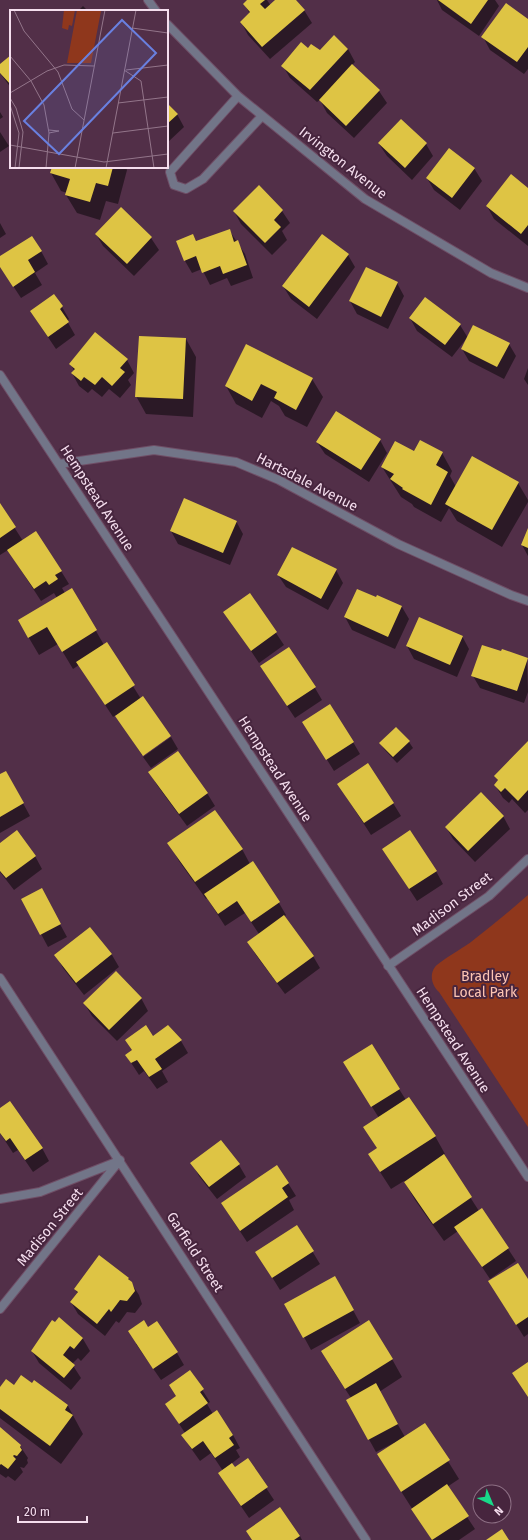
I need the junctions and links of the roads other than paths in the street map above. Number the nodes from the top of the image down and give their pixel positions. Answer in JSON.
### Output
{"nodes":[{"id":1,"x":148,"y":0,"type":"edge"},
{"id":2,"x":155,"y":10,"type":"edge"},
{"id":3,"x":168,"y":25,"type":"edge"},
{"id":4,"x":238,"y":96,"type":"junction"},
{"id":5,"x":262,"y":116,"type":"junction"},
{"id":6,"x":528,"y":288,"type":"edge"},
{"id":7,"x":0,"y":375,"type":"edge"},
{"id":8,"x":59,"y":464,"type":"junction"},
{"id":9,"x":528,"y":601,"type":"edge"},
{"id":10,"x":528,"y":859,"type":"edge"},
{"id":11,"x":388,"y":966,"type":"junction"},
{"id":12,"x":0,"y":978,"type":"edge"},
{"id":13,"x":120,"y":1160,"type":"junction"},
{"id":14,"x":528,"y":1177,"type":"edge"},
{"id":15,"x":0,"y":1199,"type":"edge"},
{"id":16,"x":0,"y":1309,"type":"edge"},
{"id":17,"x":366,"y":1540,"type":"edge"}],
"edges":[{"from":1,"to":2,"type":"street"},
{"from":3,"to":4,"type":"street","name":"Irvington Avenue"},
{"from":4,"to":5,"type":"street","name":"Irvington Avenue"},
{"from":4,"to":5,"type":"street"},
{"from":5,"to":6,"type":"street","name":"Irvington Avenue"},
{"from":7,"to":8,"type":"street","name":"Hempstead Avenue"},
{"from":8,"to":9,"type":"street","name":"Hartsdale Avenue"},
{"from":8,"to":11,"type":"street","name":"Hempstead Avenue"},
{"from":10,"to":11,"type":"street","name":"Madison Street"},
{"from":11,"to":14,"type":"street","name":"Hempstead Avenue"},
{"from":12,"to":13,"type":"street","name":"Garfield Street"},
{"from":13,"to":15,"type":"street"},
{"from":13,"to":16,"type":"street","name":"Madison Street"},
{"from":13,"to":17,"type":"street","name":"Garfield Street"}]}
